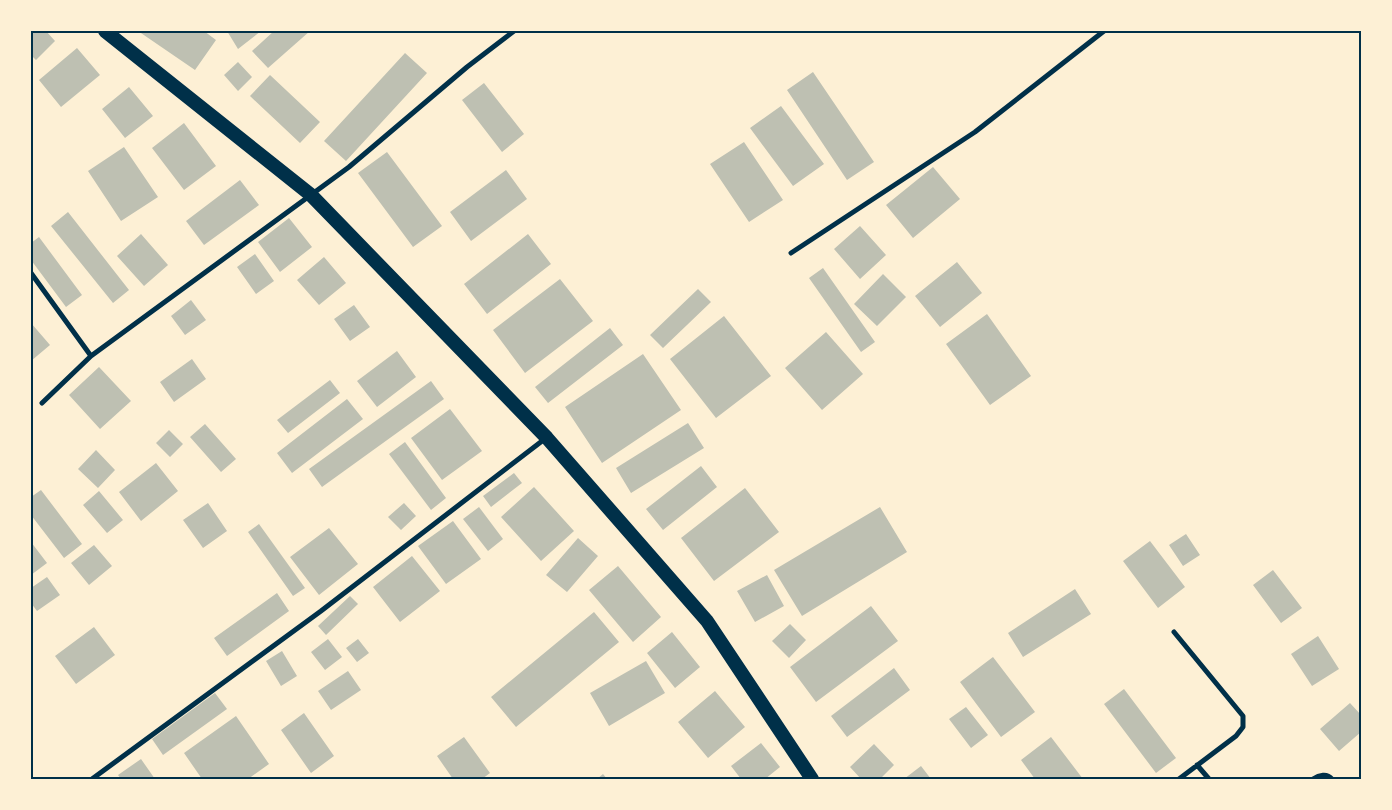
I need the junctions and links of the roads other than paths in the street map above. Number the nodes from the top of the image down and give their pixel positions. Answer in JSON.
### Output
{"nodes":[{"id":1,"x":105,"y":31,"type":"edge"},
{"id":2,"x":514,"y":31,"type":"edge"},
{"id":3,"x":1104,"y":31,"type":"edge"},
{"id":4,"x":311,"y":194,"type":"junction"},
{"id":5,"x":791,"y":253,"type":"dead end"},
{"id":6,"x":31,"y":273,"type":"edge"},
{"id":7,"x":91,"y":356,"type":"junction"},
{"id":8,"x":42,"y":403,"type":"dead end"},
{"id":9,"x":547,"y":438,"type":"junction"},
{"id":10,"x":1174,"y":632,"type":"dead end"},
{"id":11,"x":1196,"y":765,"type":"junction"},
{"id":12,"x":92,"y":779,"type":"edge"},
{"id":13,"x":812,"y":779,"type":"edge"},
{"id":14,"x":1179,"y":779,"type":"edge"},
{"id":15,"x":1209,"y":779,"type":"edge"},
{"id":16,"x":1313,"y":779,"type":"edge"},
{"id":17,"x":1332,"y":779,"type":"edge"}],
"edges":[{"from":1,"to":4,"type":"highway"},
{"from":2,"to":4,"type":"street"},
{"from":3,"to":5,"type":"street"},
{"from":4,"to":7,"type":"street"},
{"from":4,"to":9,"type":"highway"},
{"from":6,"to":7,"type":"street"},
{"from":7,"to":8,"type":"street"},
{"from":9,"to":12,"type":"street"},
{"from":9,"to":13,"type":"highway"},
{"from":10,"to":11,"type":"street"},
{"from":11,"to":14,"type":"street"},
{"from":11,"to":15,"type":"street"},
{"from":16,"to":17,"type":"street"}]}
